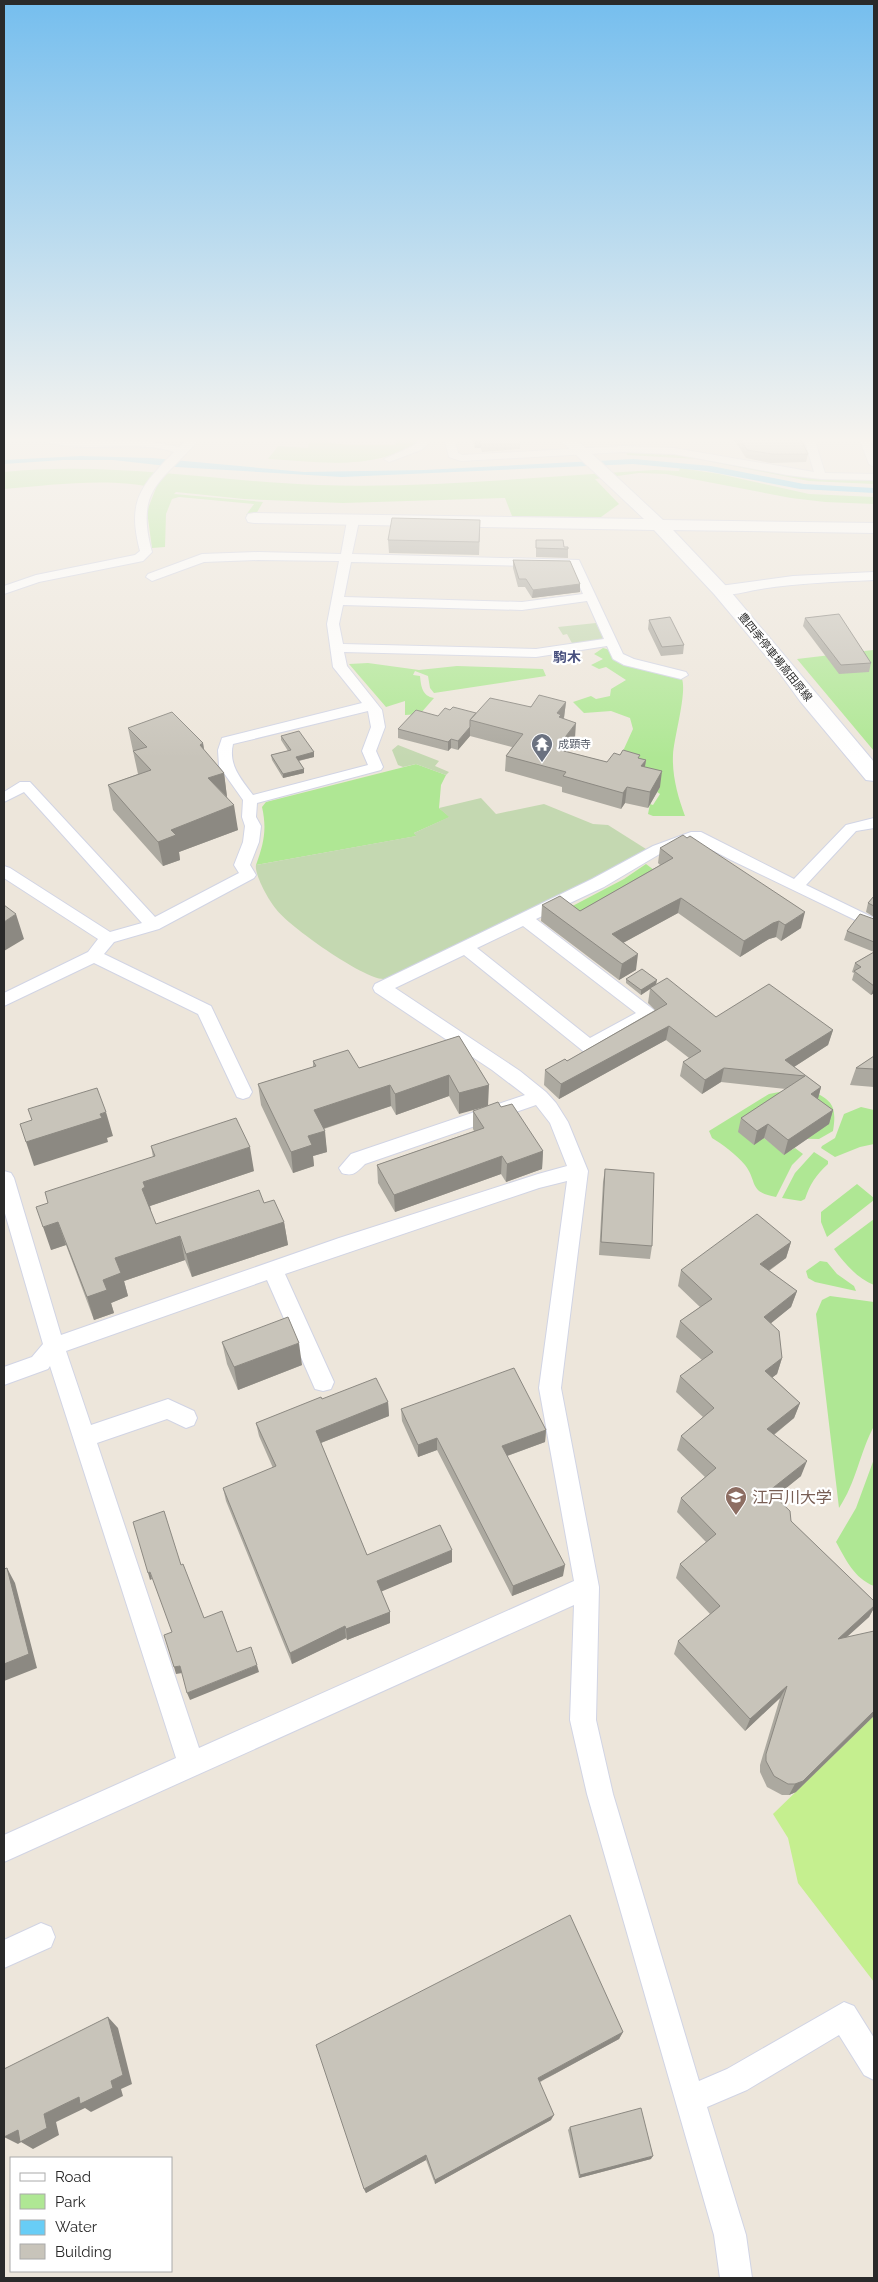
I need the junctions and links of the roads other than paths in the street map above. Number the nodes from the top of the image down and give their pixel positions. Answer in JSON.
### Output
{"nodes":[{"id":1,"x":145,"y":544,"type":"edge"},
{"id":2,"x":348,"y":544,"type":"edge"},
{"id":3,"x":678,"y":544,"type":"edge"},
{"id":4,"x":345,"y":559,"type":"junction"},
{"id":5,"x":874,"y":576,"type":"edge"},
{"id":6,"x":152,"y":577,"type":"dead end"},
{"id":7,"x":4,"y":580,"type":"edge"},
{"id":8,"x":19,"y":584,"type":"junction"},
{"id":9,"x":4,"y":590,"type":"edge"},
{"id":10,"x":720,"y":590,"type":"junction"},
{"id":11,"x":592,"y":597,"type":"junction"},
{"id":12,"x":337,"y":601,"type":"junction"},
{"id":13,"x":611,"y":642,"type":"junction"},
{"id":14,"x":337,"y":648,"type":"junction"},
{"id":15,"x":681,"y":675,"type":"dead end"},
{"id":16,"x":372,"y":705,"type":"junction"},
{"id":17,"x":874,"y":775,"type":"edge"},
{"id":18,"x":4,"y":798,"type":"edge"},
{"id":19,"x":250,"y":800,"type":"junction"},
{"id":20,"x":874,"y":823,"type":"edge"},
{"id":21,"x":4,"y":871,"type":"edge"},
{"id":22,"x":796,"y":886,"type":"junction"},
{"id":23,"x":524,"y":918,"type":"junction"},
{"id":24,"x":874,"y":924,"type":"edge"},
{"id":25,"x":153,"y":925,"type":"junction"},
{"id":26,"x":108,"y":938,"type":"junction"},
{"id":27,"x":466,"y":948,"type":"junction"},
{"id":28,"x":94,"y":956,"type":"junction"},
{"id":29,"x":4,"y":1000,"type":"edge"},
{"id":30,"x":243,"y":1092,"type":"dead end"},
{"id":31,"x":538,"y":1097,"type":"junction"},
{"id":32,"x":349,"y":1168,"type":"dead end"},
{"id":33,"x":578,"y":1171,"type":"junction"},
{"id":34,"x":4,"y":1178,"type":"edge"},
{"id":35,"x":273,"y":1270,"type":"junction"},
{"id":36,"x":54,"y":1346,"type":"junction"},
{"id":37,"x":4,"y":1376,"type":"edge"},
{"id":38,"x":323,"y":1382,"type":"dead end"},
{"id":39,"x":186,"y":1418,"type":"dead end"},
{"id":40,"x":85,"y":1437,"type":"junction"},
{"id":41,"x":587,"y":1587,"type":"junction"},
{"id":42,"x":191,"y":1764,"type":"junction"},
{"id":43,"x":4,"y":1849,"type":"edge"},
{"id":44,"x":41,"y":1937,"type":"dead end"},
{"id":45,"x":4,"y":1954,"type":"edge"},
{"id":46,"x":874,"y":2065,"type":"edge"},
{"id":47,"x":691,"y":2099,"type":"junction"},
{"id":48,"x":736,"y":2278,"type":"edge"}],
"edges":[{"from":1,"to":8,"type":"street"},
{"from":2,"to":4,"type":"street"},
{"from":3,"to":10,"type":"main road","name":"豊四季停車場高田原線"},
{"from":4,"to":6,"type":"street"},
{"from":4,"to":11,"type":"street"},
{"from":4,"to":12,"type":"street"},
{"from":5,"to":10,"type":"street"},
{"from":7,"to":8,"type":"street"},
{"from":8,"to":9,"type":"street"},
{"from":10,"to":17,"type":"main road","name":"豊四季停車場高田原線"},
{"from":11,"to":12,"type":"street"},
{"from":11,"to":13,"type":"street"},
{"from":12,"to":14,"type":"street"},
{"from":13,"to":14,"type":"street"},
{"from":13,"to":15,"type":"street"},
{"from":14,"to":16,"type":"street"},
{"from":16,"to":19,"type":"street"},
{"from":16,"to":19,"type":"street"},
{"from":18,"to":25,"type":"street"},
{"from":19,"to":25,"type":"street"},
{"from":20,"to":22,"type":"street"},
{"from":21,"to":26,"type":"street"},
{"from":22,"to":23,"type":"street"},
{"from":22,"to":24,"type":"street"},
{"from":23,"to":27,"type":"street"},
{"from":23,"to":27,"type":"street"},
{"from":25,"to":26,"type":"street"},
{"from":26,"to":28,"type":"street"},
{"from":27,"to":31,"type":"street"},
{"from":28,"to":29,"type":"street"},
{"from":28,"to":30,"type":"street"},
{"from":31,"to":32,"type":"street"},
{"from":31,"to":33,"type":"street"},
{"from":33,"to":35,"type":"street"},
{"from":33,"to":41,"type":"street"},
{"from":34,"to":36,"type":"street"},
{"from":35,"to":36,"type":"street"},
{"from":35,"to":38,"type":"street"},
{"from":36,"to":37,"type":"street"},
{"from":36,"to":40,"type":"street"},
{"from":39,"to":40,"type":"street"},
{"from":40,"to":42,"type":"street"},
{"from":41,"to":42,"type":"street"},
{"from":41,"to":47,"type":"street"},
{"from":42,"to":43,"type":"street"},
{"from":44,"to":45,"type":"street"},
{"from":46,"to":47,"type":"street"},
{"from":47,"to":48,"type":"street"}]}
